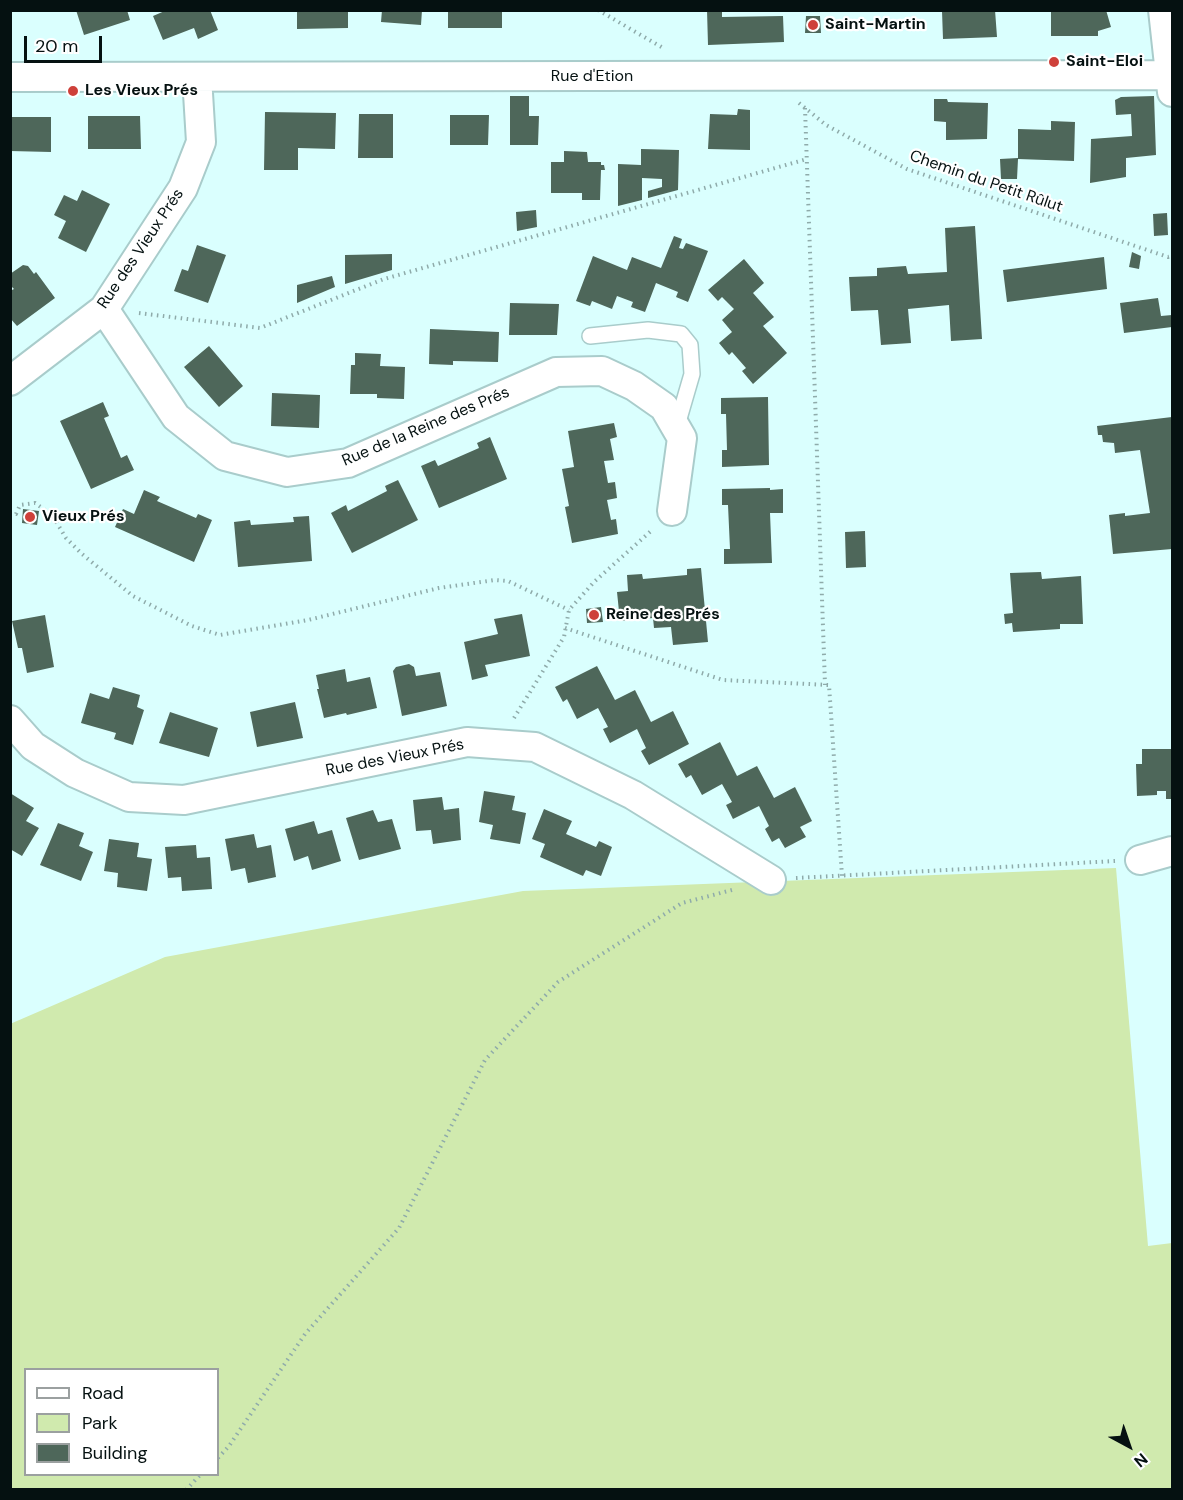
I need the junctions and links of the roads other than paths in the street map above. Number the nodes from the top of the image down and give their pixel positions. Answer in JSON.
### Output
{"nodes":[{"id":1,"x":1162,"y":10,"type":"edge"},
{"id":2,"x":10,"y":77,"type":"edge"},
{"id":3,"x":198,"y":78,"type":"junction"},
{"id":4,"x":1172,"y":82,"type":"edge"},
{"id":5,"x":104,"y":309,"type":"junction"},
{"id":6,"x":590,"y":336,"type":"dead end"},
{"id":7,"x":10,"y":381,"type":"edge"},
{"id":8,"x":676,"y":429,"type":"junction"},
{"id":9,"x":672,"y":511,"type":"road end"},
{"id":10,"x":10,"y":720,"type":"edge"},
{"id":11,"x":1173,"y":851,"type":"edge"},
{"id":12,"x":1140,"y":860,"type":"road end"},
{"id":13,"x":771,"y":880,"type":"road end"}],
"edges":[{"from":1,"to":4,"type":"street"},
{"from":2,"to":3,"type":"street","name":"Rue d'Etion"},
{"from":3,"to":4,"type":"street","name":"Rue d'Etion"},
{"from":3,"to":5,"type":"street","name":"Rue des Vieux Prés"},
{"from":5,"to":7,"type":"street","name":"Rue des Vieux Prés"},
{"from":5,"to":8,"type":"street","name":"Rue de la Reine des Prés"},
{"from":6,"to":8,"type":"lane"},
{"from":8,"to":9,"type":"street","name":"Rue de la Reine des Prés"},
{"from":10,"to":13,"type":"street","name":"Rue des Vieux Prés"},
{"from":11,"to":12,"type":"street"}]}
